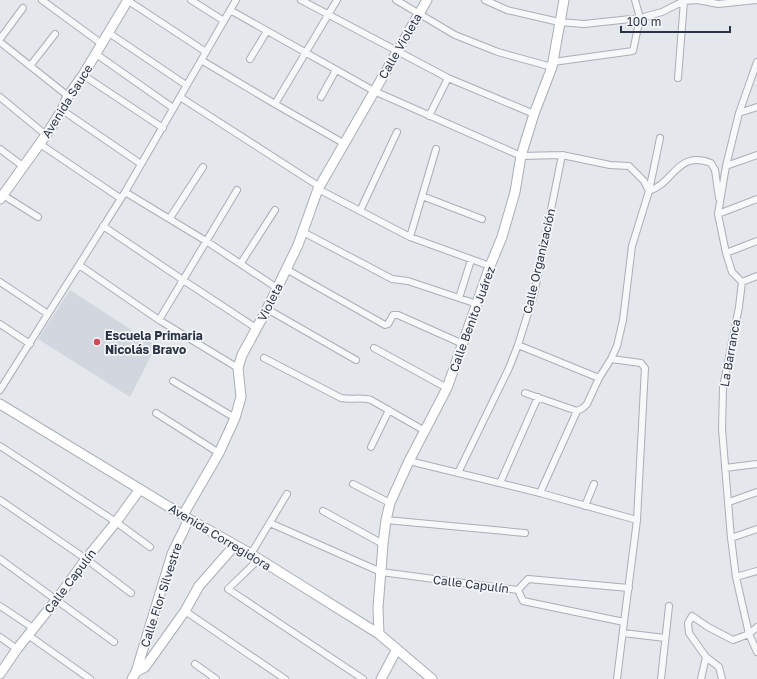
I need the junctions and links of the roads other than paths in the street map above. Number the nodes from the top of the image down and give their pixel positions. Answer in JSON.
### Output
{"nodes":[{"id":1,"x":42,"y":0,"type":"edge"},
{"id":2,"x":127,"y":0,"type":"edge"},
{"id":3,"x":191,"y":0,"type":"edge"},
{"id":4,"x":236,"y":0,"type":"edge"},
{"id":5,"x":301,"y":0,"type":"edge"},
{"id":6,"x":337,"y":0,"type":"edge"},
{"id":7,"x":396,"y":0,"type":"edge"},
{"id":8,"x":426,"y":0,"type":"edge"},
{"id":9,"x":485,"y":0,"type":"edge"},
{"id":10,"x":564,"y":0,"type":"edge"},
{"id":11,"x":635,"y":0,"type":"edge"},
{"id":12,"x":698,"y":0,"type":"edge"},
{"id":13,"x":757,"y":0,"type":"edge"},
{"id":14,"x":684,"y":1,"type":"edge"},
{"id":15,"x":732,"y":2,"type":"edge"},
{"id":16,"x":23,"y":8,"type":"dead end"},
{"id":17,"x":230,"y":10,"type":"junction"},
{"id":18,"x":419,"y":13,"type":"junction"},
{"id":19,"x":328,"y":15,"type":"junction"},
{"id":20,"x":640,"y":18,"type":"junction"},
{"id":21,"x":224,"y":21,"type":"junction"},
{"id":22,"x":559,"y":22,"type":"junction"},
{"id":23,"x":266,"y":31,"type":"junction"},
{"id":24,"x":109,"y":33,"type":"junction"},
{"id":25,"x":55,"y":34,"type":"dead end"},
{"id":26,"x":0,"y":40,"type":"edge"},
{"id":27,"x":102,"y":44,"type":"junction"},
{"id":28,"x":397,"y":51,"type":"junction"},
{"id":29,"x":206,"y":52,"type":"junction"},
{"id":30,"x":305,"y":53,"type":"junction"},
{"id":31,"x":96,"y":54,"type":"junction"},
{"id":32,"x":250,"y":59,"type":"dead end"},
{"id":33,"x":201,"y":60,"type":"junction"},
{"id":34,"x":757,"y":62,"type":"edge"},
{"id":35,"x":553,"y":65,"type":"junction"},
{"id":36,"x":30,"y":66,"type":"junction"},
{"id":37,"x":336,"y":70,"type":"junction"},
{"id":38,"x":83,"y":75,"type":"junction"},
{"id":39,"x":448,"y":78,"type":"junction"},
{"id":40,"x":678,"y":78,"type":"dead end"},
{"id":41,"x":757,"y":81,"type":"edge"},
{"id":42,"x":749,"y":84,"type":"junction"},
{"id":43,"x":186,"y":86,"type":"junction"},
{"id":44,"x":374,"y":91,"type":"junction"},
{"id":45,"x":68,"y":96,"type":"junction"},
{"id":46,"x":321,"y":96,"type":"dead end"},
{"id":47,"x":0,"y":97,"type":"edge"},
{"id":48,"x":180,"y":97,"type":"junction"},
{"id":49,"x":275,"y":104,"type":"junction"},
{"id":50,"x":757,"y":107,"type":"edge"},
{"id":51,"x":173,"y":108,"type":"junction"},
{"id":52,"x":62,"y":110,"type":"junction"},
{"id":53,"x":739,"y":113,"type":"junction"},
{"id":54,"x":534,"y":114,"type":"junction"},
{"id":55,"x":429,"y":116,"type":"junction"},
{"id":56,"x":163,"y":128,"type":"junction"},
{"id":57,"x":397,"y":132,"type":"dead end"},
{"id":58,"x":46,"y":135,"type":"junction"},
{"id":59,"x":660,"y":138,"type":"dead end"},
{"id":60,"x":40,"y":144,"type":"junction"},
{"id":61,"x":344,"y":144,"type":"junction"},
{"id":62,"x":0,"y":148,"type":"edge"},
{"id":63,"x":436,"y":149,"type":"dead end"},
{"id":64,"x":757,"y":154,"type":"edge"},
{"id":65,"x":562,"y":155,"type":"junction"},
{"id":66,"x":521,"y":156,"type":"junction"},
{"id":67,"x":141,"y":164,"type":"junction"},
{"id":68,"x":726,"y":166,"type":"junction"},
{"id":69,"x":24,"y":167,"type":"junction"},
{"id":70,"x":203,"y":167,"type":"dead end"},
{"id":71,"x":319,"y":188,"type":"junction"},
{"id":72,"x":237,"y":190,"type":"dead end"},
{"id":73,"x":125,"y":192,"type":"junction"},
{"id":74,"x":649,"y":192,"type":"junction"},
{"id":75,"x":422,"y":196,"type":"junction"},
{"id":76,"x":2,"y":197,"type":"edge"},
{"id":77,"x":120,"y":198,"type":"junction"},
{"id":78,"x":757,"y":199,"type":"edge"},
{"id":79,"x":720,"y":204,"type":"junction"},
{"id":80,"x":275,"y":210,"type":"dead end"},
{"id":81,"x":360,"y":211,"type":"junction"},
{"id":82,"x":718,"y":214,"type":"junction"},
{"id":83,"x":38,"y":217,"type":"dead end"},
{"id":84,"x":170,"y":218,"type":"junction"},
{"id":85,"x":482,"y":219,"type":"dead end"},
{"id":86,"x":102,"y":226,"type":"junction"},
{"id":87,"x":303,"y":232,"type":"junction"},
{"id":88,"x":410,"y":236,"type":"junction"},
{"id":89,"x":757,"y":240,"type":"edge"},
{"id":90,"x":206,"y":241,"type":"junction"},
{"id":91,"x":726,"y":253,"type":"junction"},
{"id":92,"x":471,"y":260,"type":"junction"},
{"id":93,"x":241,"y":263,"type":"junction"},
{"id":94,"x":79,"y":265,"type":"junction"},
{"id":95,"x":490,"y":266,"type":"junction"},
{"id":96,"x":286,"y":268,"type":"junction"},
{"id":97,"x":757,"y":276,"type":"edge"},
{"id":98,"x":183,"y":280,"type":"junction"},
{"id":99,"x":0,"y":282,"type":"edge"},
{"id":100,"x":742,"y":282,"type":"junction"},
{"id":101,"x":277,"y":288,"type":"junction"},
{"id":102,"x":458,"y":298,"type":"junction"},
{"id":103,"x":477,"y":304,"type":"junction"},
{"id":104,"x":267,"y":309,"type":"junction"},
{"id":105,"x":48,"y":314,"type":"junction"},
{"id":106,"x":159,"y":320,"type":"junction"},
{"id":107,"x":0,"y":324,"type":"edge"},
{"id":108,"x":256,"y":328,"type":"junction"},
{"id":109,"x":30,"y":344,"type":"junction"},
{"id":110,"x":463,"y":344,"type":"junction"},
{"id":111,"x":518,"y":345,"type":"junction"},
{"id":112,"x":374,"y":348,"type":"dead end"},
{"id":113,"x":264,"y":358,"type":"dead end"},
{"id":114,"x":611,"y":359,"type":"junction"},
{"id":115,"x":356,"y":360,"type":"dead end"},
{"id":116,"x":238,"y":368,"type":"junction"},
{"id":117,"x":599,"y":378,"type":"junction"},
{"id":118,"x":173,"y":381,"type":"dead end"},
{"id":119,"x":446,"y":388,"type":"junction"},
{"id":120,"x":0,"y":390,"type":"edge"},
{"id":121,"x":525,"y":393,"type":"dead end"},
{"id":122,"x":538,"y":397,"type":"junction"},
{"id":123,"x":0,"y":404,"type":"edge"},
{"id":124,"x":389,"y":410,"type":"junction"},
{"id":125,"x":577,"y":411,"type":"junction"},
{"id":126,"x":156,"y":413,"type":"dead end"},
{"id":127,"x":235,"y":418,"type":"junction"},
{"id":128,"x":425,"y":431,"type":"junction"},
{"id":129,"x":0,"y":446,"type":"edge"},
{"id":130,"x":371,"y":447,"type":"dead end"},
{"id":131,"x":219,"y":453,"type":"junction"},
{"id":132,"x":409,"y":461,"type":"junction"},
{"id":133,"x":757,"y":464,"type":"edge"},
{"id":134,"x":725,"y":468,"type":"junction"},
{"id":135,"x":458,"y":473,"type":"junction"},
{"id":136,"x":500,"y":483,"type":"junction"},
{"id":137,"x":353,"y":484,"type":"dead end"},
{"id":138,"x":594,"y":484,"type":"dead end"},
{"id":139,"x":140,"y":489,"type":"junction"},
{"id":140,"x":540,"y":492,"type":"junction"},
{"id":141,"x":757,"y":492,"type":"edge"},
{"id":142,"x":287,"y":494,"type":"dead end"},
{"id":143,"x":0,"y":500,"type":"edge"},
{"id":144,"x":728,"y":502,"type":"junction"},
{"id":145,"x":390,"y":503,"type":"junction"},
{"id":146,"x":585,"y":506,"type":"junction"},
{"id":147,"x":323,"y":511,"type":"dead end"},
{"id":148,"x":186,"y":517,"type":"junction"},
{"id":149,"x":386,"y":520,"type":"junction"},
{"id":150,"x":637,"y":520,"type":"junction"},
{"id":151,"x":116,"y":522,"type":"junction"},
{"id":152,"x":270,"y":523,"type":"junction"},
{"id":153,"x":757,"y":528,"type":"edge"},
{"id":154,"x":525,"y":533,"type":"dead end"},
{"id":155,"x":731,"y":538,"type":"junction"},
{"id":156,"x":383,"y":544,"type":"junction"},
{"id":157,"x":235,"y":545,"type":"junction"},
{"id":158,"x":150,"y":547,"type":"dead end"},
{"id":159,"x":255,"y":557,"type":"junction"},
{"id":160,"x":0,"y":559,"type":"edge"},
{"id":161,"x":86,"y":559,"type":"junction"},
{"id":162,"x":757,"y":571,"type":"edge"},
{"id":163,"x":381,"y":572,"type":"junction"},
{"id":164,"x":736,"y":578,"type":"junction"},
{"id":165,"x":628,"y":588,"type":"junction"},
{"id":166,"x":518,"y":590,"type":"junction"},
{"id":167,"x":131,"y":593,"type":"dead end"},
{"id":168,"x":57,"y":599,"type":"junction"},
{"id":169,"x":0,"y":606,"type":"edge"},
{"id":170,"x":669,"y":606,"type":"dead end"},
{"id":171,"x":185,"y":611,"type":"junction"},
{"id":172,"x":624,"y":622,"type":"junction"},
{"id":173,"x":757,"y":627,"type":"edge"},
{"id":174,"x":30,"y":632,"type":"junction"},
{"id":175,"x":623,"y":633,"type":"junction"},
{"id":176,"x":380,"y":634,"type":"junction"},
{"id":177,"x":749,"y":634,"type":"junction"},
{"id":178,"x":0,"y":637,"type":"edge"},
{"id":179,"x":664,"y":638,"type":"junction"},
{"id":180,"x":114,"y":642,"type":"dead end"},
{"id":181,"x":17,"y":649,"type":"junction"},
{"id":182,"x":397,"y":649,"type":"junction"},
{"id":183,"x":757,"y":652,"type":"edge"},
{"id":184,"x":706,"y":657,"type":"junction"},
{"id":185,"x":195,"y":664,"type":"dead end"},
{"id":186,"x":0,"y":674,"type":"edge"},
{"id":187,"x":134,"y":675,"type":"edge"},
{"id":188,"x":428,"y":678,"type":"edge"},
{"id":189,"x":90,"y":679,"type":"edge"},
{"id":190,"x":216,"y":679,"type":"edge"},
{"id":191,"x":285,"y":679,"type":"edge"},
{"id":192,"x":363,"y":679,"type":"edge"},
{"id":193,"x":380,"y":679,"type":"edge"},
{"id":194,"x":617,"y":679,"type":"edge"},
{"id":195,"x":661,"y":679,"type":"edge"},
{"id":196,"x":701,"y":679,"type":"edge"},
{"id":197,"x":722,"y":679,"type":"edge"}],
"edges":[{"from":1,"to":27,"type":"street"},
{"from":2,"to":24,"type":"street","name":"Avenida Sauce"},
{"from":2,"to":29,"type":"street"},
{"from":3,"to":21,"type":"street"},
{"from":4,"to":17,"type":"street"},
{"from":5,"to":19,"type":"street"},
{"from":6,"to":19,"type":"street"},
{"from":7,"to":18,"type":"street"},
{"from":8,"to":18,"type":"street","name":"Calle Violeta"},
{"from":9,"to":22,"type":"street"},
{"from":10,"to":22,"type":"street","name":"Calle Benito Juárez"},
{"from":11,"to":20,"type":"street"},
{"from":12,"to":14,"type":"street"},
{"from":12,"to":15,"type":"street"},
{"from":13,"to":15,"type":"street"},
{"from":14,"to":20,"type":"street"},
{"from":14,"to":40,"type":"street"},
{"from":16,"to":26,"type":"street"},
{"from":17,"to":21,"type":"street"},
{"from":17,"to":23,"type":"street"},
{"from":18,"to":28,"type":"street","name":"Calle Violeta"},
{"from":18,"to":35,"type":"street"},
{"from":19,"to":28,"type":"street"},
{"from":19,"to":30,"type":"street"},
{"from":20,"to":22,"type":"street"},
{"from":20,"to":35,"type":"street"},
{"from":21,"to":29,"type":"street"},
{"from":22,"to":35,"type":"street","name":"Calle Benito Juárez"},
{"from":23,"to":30,"type":"street"},
{"from":23,"to":32,"type":"street"},
{"from":24,"to":27,"type":"street","name":"Avenida Sauce"},
{"from":24,"to":43,"type":"street"},
{"from":25,"to":36,"type":"street"},
{"from":26,"to":36,"type":"street"},
{"from":27,"to":31,"type":"street","name":"Avenida Sauce"},
{"from":28,"to":39,"type":"street"},
{"from":28,"to":44,"type":"street","name":"Calle Violeta"},
{"from":29,"to":33,"type":"street"},
{"from":30,"to":37,"type":"street"},
{"from":30,"to":49,"type":"street"},
{"from":31,"to":38,"type":"street","name":"Avenida Sauce"},
{"from":31,"to":51,"type":"street"},
{"from":33,"to":43,"type":"street"},
{"from":33,"to":49,"type":"street"},
{"from":34,"to":42,"type":"street"},
{"from":35,"to":54,"type":"street","name":"Calle Benito Juárez"},
{"from":36,"to":45,"type":"street"},
{"from":37,"to":44,"type":"street"},
{"from":37,"to":46,"type":"street"},
{"from":38,"to":45,"type":"street","name":"Avenida Sauce"},
{"from":38,"to":56,"type":"street"},
{"from":39,"to":54,"type":"street"},
{"from":39,"to":55,"type":"street"},
{"from":41,"to":42,"type":"street"},
{"from":42,"to":53,"type":"street"},
{"from":43,"to":48,"type":"street"},
{"from":44,"to":55,"type":"street"},
{"from":44,"to":61,"type":"street","name":"Violeta"},
{"from":45,"to":52,"type":"street","name":"Avenida Sauce"},
{"from":47,"to":58,"type":"street"},
{"from":48,"to":51,"type":"street"},
{"from":48,"to":71,"type":"street"},
{"from":49,"to":61,"type":"street"},
{"from":50,"to":53,"type":"street"},
{"from":51,"to":56,"type":"street"},
{"from":52,"to":58,"type":"street","name":"Avenida Sauce"},
{"from":52,"to":67,"type":"street"},
{"from":53,"to":68,"type":"street"},
{"from":54,"to":66,"type":"street","name":"Calle Benito Juárez"},
{"from":55,"to":66,"type":"street"},
{"from":56,"to":67,"type":"street"},
{"from":57,"to":81,"type":"street"},
{"from":58,"to":60,"type":"street","name":"Avenida Sauce"},
{"from":59,"to":74,"type":"street"},
{"from":60,"to":69,"type":"street","name":"Avenida Sauce"},
{"from":60,"to":77,"type":"street"},
{"from":61,"to":71,"type":"street","name":"Violeta"},
{"from":62,"to":69,"type":"street"},
{"from":63,"to":75,"type":"street"},
{"from":64,"to":68,"type":"street"},
{"from":65,"to":66,"type":"street"},
{"from":65,"to":74,"type":"street"},
{"from":65,"to":111,"type":"street","name":"Calle Organización"},
{"from":66,"to":95,"type":"street","name":"Calle Benito Juárez"},
{"from":67,"to":73,"type":"street"},
{"from":68,"to":79,"type":"street"},
{"from":69,"to":76,"type":"street","name":"Avenida Sauce"},
{"from":70,"to":84,"type":"street"},
{"from":71,"to":81,"type":"street"},
{"from":71,"to":87,"type":"street","name":"Violeta"},
{"from":72,"to":90,"type":"street"},
{"from":73,"to":77,"type":"street"},
{"from":73,"to":84,"type":"street"},
{"from":74,"to":79,"type":"street"},
{"from":74,"to":114,"type":"street"},
{"from":75,"to":85,"type":"street"},
{"from":75,"to":88,"type":"street"},
{"from":76,"to":83,"type":"street"},
{"from":77,"to":86,"type":"street"},
{"from":78,"to":82,"type":"street"},
{"from":79,"to":82,"type":"street"},
{"from":80,"to":93,"type":"street"},
{"from":81,"to":88,"type":"street"},
{"from":82,"to":91,"type":"street"},
{"from":84,"to":90,"type":"street"},
{"from":86,"to":94,"type":"street"},
{"from":86,"to":98,"type":"street"},
{"from":87,"to":96,"type":"street","name":"Violeta"},
{"from":87,"to":102,"type":"street"},
{"from":88,"to":92,"type":"street"},
{"from":89,"to":91,"type":"street"},
{"from":90,"to":93,"type":"street"},
{"from":90,"to":98,"type":"street"},
{"from":91,"to":100,"type":"street"},
{"from":92,"to":95,"type":"street"},
{"from":92,"to":102,"type":"street"},
{"from":93,"to":101,"type":"street"},
{"from":94,"to":105,"type":"street"},
{"from":94,"to":106,"type":"street"},
{"from":95,"to":103,"type":"street","name":"Calle Benito Juárez"},
{"from":96,"to":101,"type":"street","name":"Violeta"},
{"from":96,"to":110,"type":"street"},
{"from":97,"to":100,"type":"street"},
{"from":98,"to":106,"type":"street"},
{"from":98,"to":108,"type":"street"},
{"from":99,"to":105,"type":"street"},
{"from":100,"to":134,"type":"street","name":"La Barranca"},
{"from":101,"to":104,"type":"street","name":"Violeta"},
{"from":102,"to":103,"type":"street"},
{"from":103,"to":110,"type":"street","name":"Calle Benito Juárez"},
{"from":104,"to":108,"type":"street","name":"Violeta"},
{"from":104,"to":115,"type":"street"},
{"from":105,"to":109,"type":"street"},
{"from":106,"to":116,"type":"street"},
{"from":107,"to":109,"type":"street"},
{"from":108,"to":116,"type":"street","name":"Violeta"},
{"from":109,"to":120,"type":"street"},
{"from":110,"to":119,"type":"street","name":"Calle Benito Juárez"},
{"from":111,"to":117,"type":"street"},
{"from":111,"to":135,"type":"street","name":"Calle Organización"},
{"from":112,"to":119,"type":"street"},
{"from":113,"to":124,"type":"street"},
{"from":114,"to":117,"type":"street"},
{"from":114,"to":150,"type":"street"},
{"from":116,"to":127,"type":"street","name":"Violeta"},
{"from":117,"to":125,"type":"street"},
{"from":118,"to":127,"type":"street"},
{"from":119,"to":128,"type":"street","name":"Calle Benito Juárez"},
{"from":121,"to":122,"type":"street"},
{"from":122,"to":125,"type":"street"},
{"from":122,"to":136,"type":"street"},
{"from":123,"to":139,"type":"street","name":"Avenida Corregidora"},
{"from":124,"to":128,"type":"street"},
{"from":124,"to":130,"type":"street"},
{"from":125,"to":140,"type":"street"},
{"from":126,"to":131,"type":"street"},
{"from":127,"to":131,"type":"street","name":"Violeta"},
{"from":128,"to":132,"type":"street","name":"Calle Benito Juárez"},
{"from":129,"to":151,"type":"street"},
{"from":131,"to":148,"type":"street","name":"Violeta"},
{"from":132,"to":135,"type":"street"},
{"from":132,"to":145,"type":"street","name":"Calle Benito Juárez"},
{"from":133,"to":134,"type":"street"},
{"from":134,"to":144,"type":"street","name":"La Barranca"},
{"from":135,"to":136,"type":"street"},
{"from":136,"to":140,"type":"street"},
{"from":137,"to":145,"type":"street"},
{"from":138,"to":146,"type":"street"},
{"from":139,"to":148,"type":"street","name":"Avenida Corregidora"},
{"from":139,"to":151,"type":"street","name":"Calle Capulín"},
{"from":140,"to":146,"type":"street"},
{"from":141,"to":144,"type":"street"},
{"from":142,"to":152,"type":"street"},
{"from":143,"to":161,"type":"street"},
{"from":144,"to":155,"type":"street","name":"La Barranca"},
{"from":145,"to":149,"type":"street","name":"Calle Benito Juárez"},
{"from":146,"to":150,"type":"street"},
{"from":147,"to":156,"type":"street"},
{"from":148,"to":157,"type":"street","name":"Avenida Corregidora"},
{"from":148,"to":187,"type":"street","name":"Calle Flor Silvestre"},
{"from":149,"to":154,"type":"street"},
{"from":149,"to":156,"type":"street","name":"Calle Benito Juárez"},
{"from":150,"to":165,"type":"street"},
{"from":151,"to":158,"type":"street"},
{"from":151,"to":161,"type":"street","name":"Calle Capulín"},
{"from":152,"to":159,"type":"street"},
{"from":152,"to":163,"type":"street","name":"Calle Capulín"},
{"from":153,"to":155,"type":"street"},
{"from":155,"to":164,"type":"street","name":"La Barranca"},
{"from":156,"to":163,"type":"street","name":"Calle Benito Juárez"},
{"from":157,"to":159,"type":"street","name":"Avenida Corregidora"},
{"from":157,"to":171,"type":"street"},
{"from":159,"to":176,"type":"street","name":"Avenida Corregidora"},
{"from":159,"to":192,"type":"street"},
{"from":160,"to":168,"type":"street"},
{"from":161,"to":167,"type":"street"},
{"from":161,"to":168,"type":"street","name":"Calle Capulín"},
{"from":162,"to":164,"type":"street"},
{"from":163,"to":166,"type":"street","name":"Calle Capulín"},
{"from":163,"to":176,"type":"street","name":"Calle Benito Juárez"},
{"from":164,"to":177,"type":"street","name":"La Barranca"},
{"from":165,"to":166,"type":"street","name":"Calle Capulín"},
{"from":165,"to":172,"type":"street"},
{"from":166,"to":172,"type":"street"},
{"from":168,"to":174,"type":"street","name":"Calle Capulín"},
{"from":168,"to":180,"type":"street"},
{"from":169,"to":174,"type":"street"},
{"from":170,"to":179,"type":"street"},
{"from":171,"to":187,"type":"street"},
{"from":171,"to":191,"type":"street"},
{"from":172,"to":175,"type":"street"},
{"from":173,"to":177,"type":"street"},
{"from":174,"to":181,"type":"street","name":"Calle Capulín"},
{"from":174,"to":189,"type":"street"},
{"from":175,"to":179,"type":"street"},
{"from":175,"to":194,"type":"street"},
{"from":176,"to":182,"type":"street","name":"Avenida Corregidora"},
{"from":177,"to":183,"type":"street","name":"La Barranca"},
{"from":177,"to":184,"type":"street"},
{"from":178,"to":181,"type":"street"},
{"from":179,"to":195,"type":"street"},
{"from":181,"to":186,"type":"street","name":"Calle Capulín"},
{"from":182,"to":188,"type":"street","name":"Avenida Corregidora"},
{"from":182,"to":193,"type":"street"},
{"from":184,"to":196,"type":"street"},
{"from":184,"to":197,"type":"street"},
{"from":185,"to":190,"type":"street"}]}
